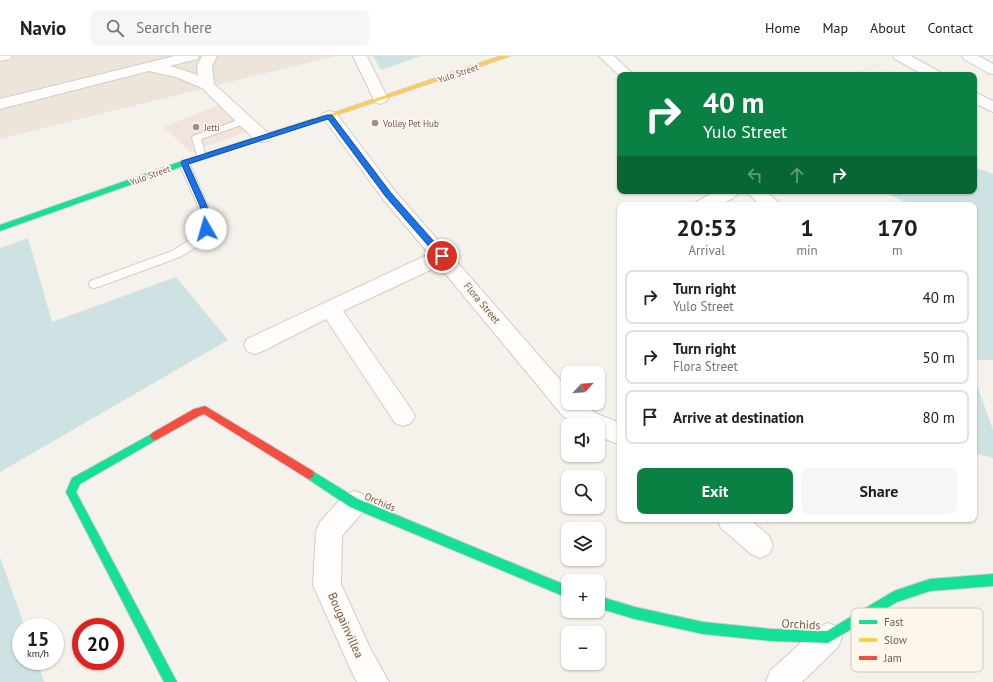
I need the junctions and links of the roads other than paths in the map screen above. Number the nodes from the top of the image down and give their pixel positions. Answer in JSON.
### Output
{"nodes":[{"id":1,"x":5,"y":56,"type":"edge"},
{"id":2,"x":192,"y":56,"type":"edge"},
{"id":3,"x":210,"y":56,"type":"edge"},
{"id":4,"x":360,"y":56,"type":"edge"},
{"id":5,"x":506,"y":56,"type":"edge"},
{"id":6,"x":606,"y":56,"type":"edge"},
{"id":7,"x":901,"y":56,"type":"edge"},
{"id":8,"x":0,"y":57,"type":"edge"},
{"id":9,"x":146,"y":67,"type":"junction"},
{"id":10,"x":624,"y":72,"type":"edge"},
{"id":11,"x":930,"y":72,"type":"edge"},
{"id":12,"x":207,"y":85,"type":"junction"},
{"id":13,"x":380,"y":99,"type":"junction"},
{"id":14,"x":977,"y":99,"type":"edge"},
{"id":15,"x":0,"y":104,"type":"edge"},
{"id":16,"x":993,"y":107,"type":"edge"},
{"id":17,"x":330,"y":116,"type":"junction"},
{"id":18,"x":244,"y":121,"type":"junction"},
{"id":19,"x":262,"y":137,"type":"junction"},
{"id":20,"x":201,"y":157,"type":"junction"},
{"id":21,"x":184,"y":163,"type":"junction"},
{"id":22,"x":724,"y":194,"type":"edge"},
{"id":23,"x":758,"y":194,"type":"edge"},
{"id":24,"x":710,"y":202,"type":"edge"},
{"id":25,"x":768,"y":202,"type":"edge"},
{"id":26,"x":0,"y":228,"type":"edge"},
{"id":27,"x":442,"y":256,"type":"junction"},
{"id":28,"x":94,"y":284,"type":"dead end"},
{"id":29,"x":330,"y":308,"type":"junction"},
{"id":30,"x":255,"y":345,"type":"dead end"},
{"id":31,"x":403,"y":416,"type":"dead end"},
{"id":32,"x":584,"y":418,"type":"edge"},
{"id":33,"x":605,"y":428,"type":"edge"},
{"id":34,"x":617,"y":433,"type":"edge"},
{"id":35,"x":354,"y":503,"type":"junction"},
{"id":36,"x":733,"y":522,"type":"edge"},
{"id":37,"x":760,"y":545,"type":"dead end"},
{"id":38,"x":993,"y":580,"type":"edge"},
{"id":39,"x":561,"y":589,"type":"edge"},
{"id":40,"x":605,"y":604,"type":"edge"},
{"id":41,"x":876,"y":608,"type":"edge"},
{"id":42,"x":851,"y":623,"type":"edge"},
{"id":43,"x":828,"y":637,"type":"junction"},
{"id":44,"x":171,"y":682,"type":"edge"},
{"id":45,"x":374,"y":682,"type":"edge"},
{"id":46,"x":781,"y":682,"type":"edge"}],
"edges":[{"from":1,"to":8,"type":"street"},
{"from":2,"to":9,"type":"street"},
{"from":3,"to":12,"type":"street"},
{"from":4,"to":13,"type":"street"},
{"from":5,"to":13,"type":"street","name":"Yulo Street"},
{"from":6,"to":10,"type":"street"},
{"from":7,"to":11,"type":"street"},
{"from":9,"to":12,"type":"street"},
{"from":9,"to":15,"type":"street"},
{"from":12,"to":18,"type":"street"},
{"from":13,"to":17,"type":"street","name":"Yulo Street"},
{"from":14,"to":16,"type":"street"},
{"from":17,"to":19,"type":"street","name":"Yulo Street"},
{"from":17,"to":27,"type":"street","name":"Flora Street"},
{"from":18,"to":19,"type":"street"},
{"from":18,"to":20,"type":"lane"},
{"from":19,"to":20,"type":"street","name":"Yulo Street"},
{"from":20,"to":21,"type":"street","name":"Yulo Street"},
{"from":21,"to":26,"type":"street","name":"Yulo Street"},
{"from":21,"to":28,"type":"lane"},
{"from":22,"to":24,"type":"street"},
{"from":23,"to":25,"type":"street"},
{"from":27,"to":29,"type":"street"},
{"from":27,"to":32,"type":"street","name":"Flora Street"},
{"from":29,"to":30,"type":"street"},
{"from":29,"to":31,"type":"street"},
{"from":33,"to":34,"type":"street","name":"Flora Street"},
{"from":35,"to":39,"type":"street","name":"Orchids"},
{"from":35,"to":44,"type":"street","name":"Orchids"},
{"from":35,"to":45,"type":"street","name":"Bougainvillea"},
{"from":36,"to":37,"type":"street"},
{"from":38,"to":41,"type":"street","name":"Orchids"},
{"from":40,"to":43,"type":"street","name":"Orchids"},
{"from":42,"to":43,"type":"street","name":"Orchids"},
{"from":43,"to":46,"type":"street"}]}
